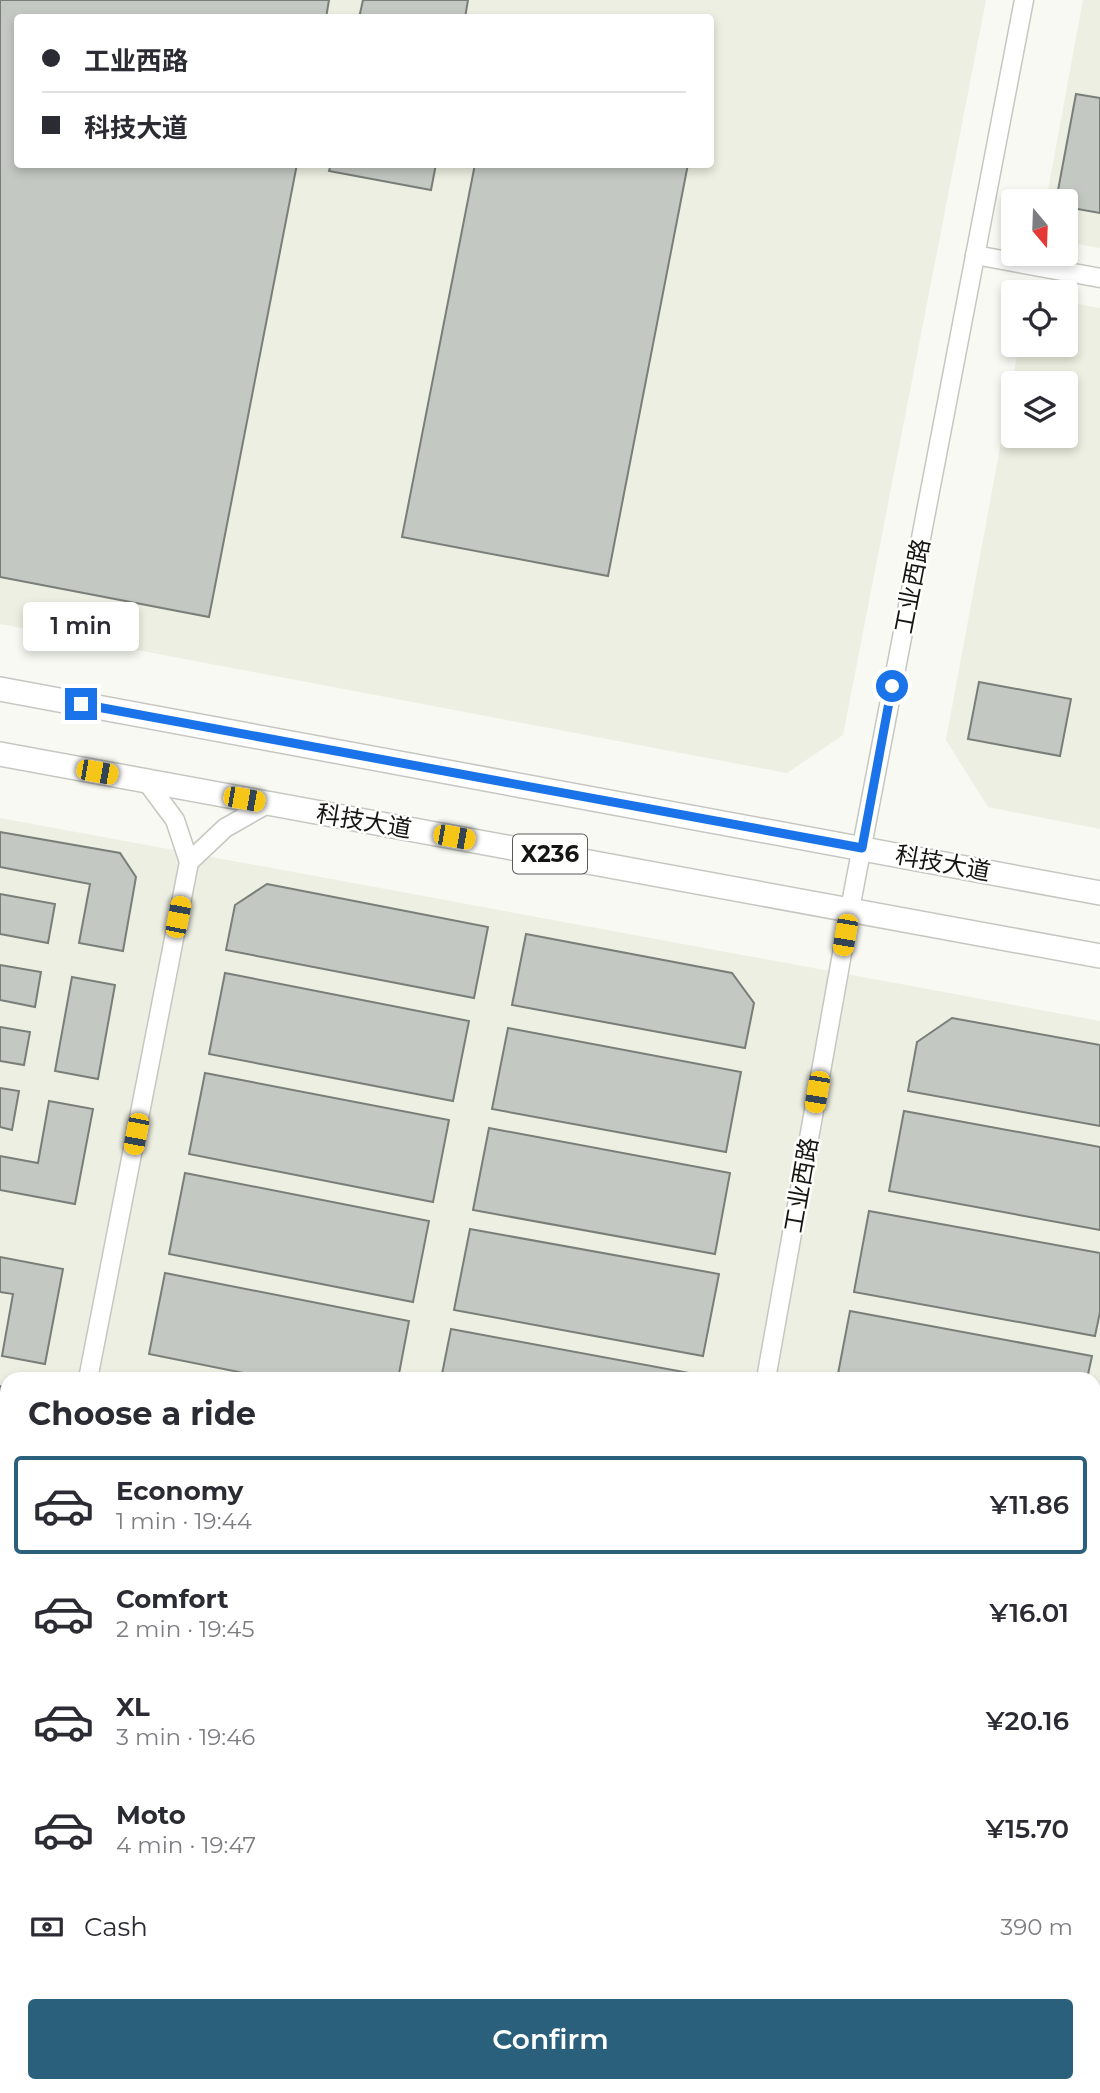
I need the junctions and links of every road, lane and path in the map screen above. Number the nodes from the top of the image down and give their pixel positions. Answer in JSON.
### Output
{"nodes":[{"id":1,"x":1024,"y":0,"type":"edge"},
{"id":2,"x":975,"y":255,"type":"junction"},
{"id":3,"x":1100,"y":278,"type":"edge"},
{"id":4,"x":0,"y":690,"type":"edge"},
{"id":5,"x":0,"y":754,"type":"edge"},
{"id":6,"x":146,"y":781,"type":"junction"},
{"id":7,"x":269,"y":803,"type":"junction"},
{"id":8,"x":862,"y":848,"type":"junction"},
{"id":9,"x":189,"y":862,"type":"junction"},
{"id":10,"x":1100,"y":893,"type":"edge"},
{"id":11,"x":850,"y":909,"type":"junction"},
{"id":12,"x":1100,"y":956,"type":"edge"},
{"id":13,"x":89,"y":1372,"type":"edge"},
{"id":14,"x":767,"y":1372,"type":"edge"}],
"edges":[{"from":1,"to":2,"type":"street","name":"工业西路"},
{"from":2,"to":3,"type":"street"},
{"from":2,"to":8,"type":"street","name":"工业西路"},
{"from":4,"to":8,"type":"main road","name":"科技大道"},
{"from":5,"to":6,"type":"main road","name":"科技大道","number":"X236"},
{"from":6,"to":7,"type":"main road","name":"科技大道","number":"X236"},
{"from":6,"to":9,"type":"street"},
{"from":7,"to":9,"type":"street"},
{"from":7,"to":11,"type":"main road","name":"科技大道","number":"X236"},
{"from":8,"to":10,"type":"main road","name":"科技大道"},
{"from":8,"to":11,"type":"street","name":"工业西路"},
{"from":9,"to":13,"type":"street"},
{"from":11,"to":12,"type":"main road","name":"科技大道","number":"X236"},
{"from":11,"to":14,"type":"street","name":"工业西路"}]}
